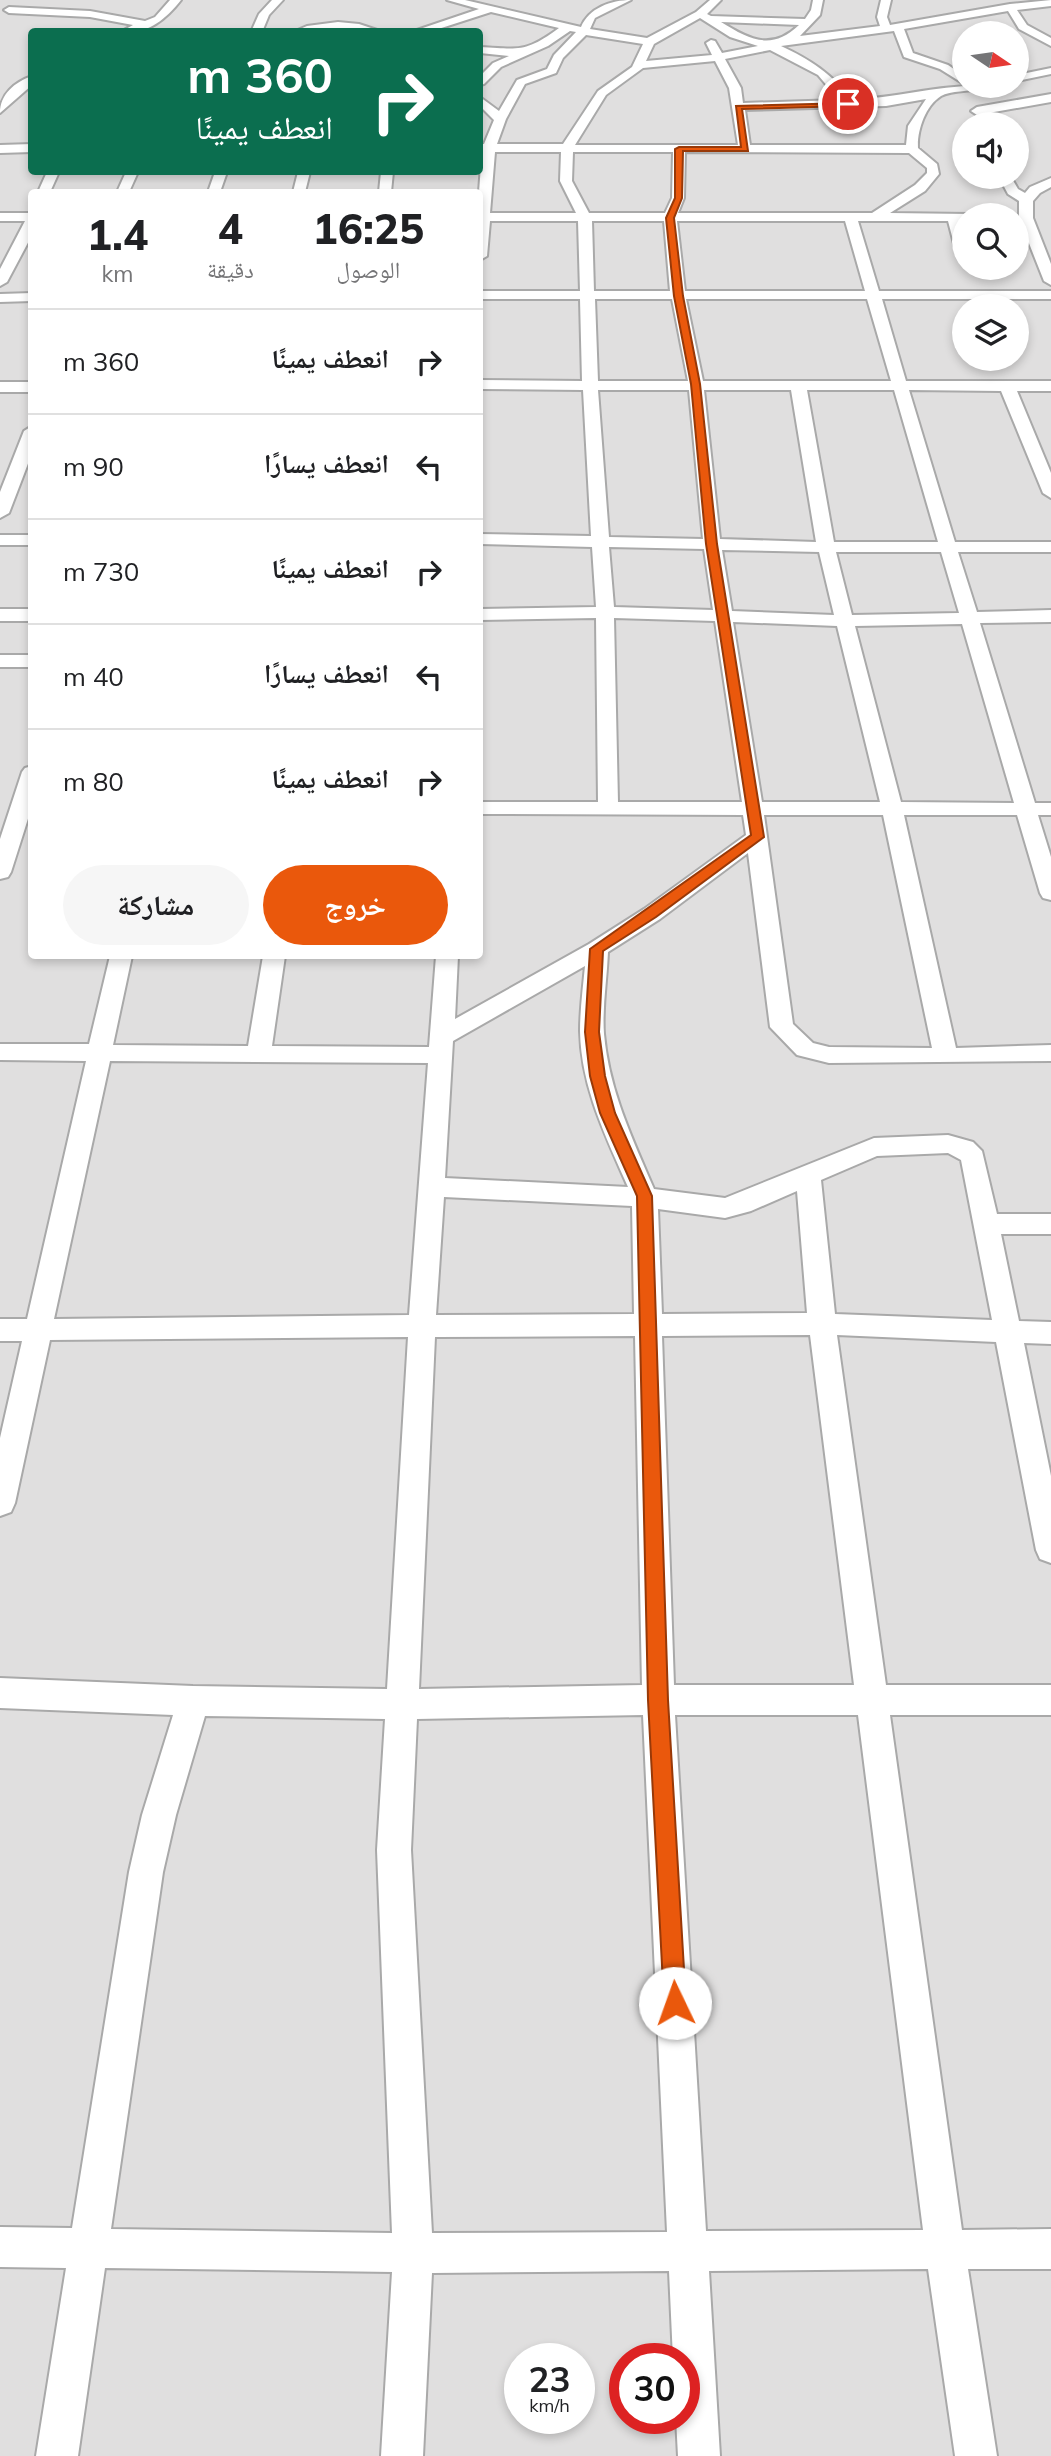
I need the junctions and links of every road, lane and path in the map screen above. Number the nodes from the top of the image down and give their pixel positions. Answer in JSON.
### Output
{"nodes":[{"id":1,"x":28,"y":0,"type":"edge"},
{"id":2,"x":176,"y":0,"type":"edge"},
{"id":3,"x":278,"y":0,"type":"edge"},
{"id":4,"x":452,"y":0,"type":"edge"},
{"id":5,"x":626,"y":0,"type":"edge"},
{"id":6,"x":716,"y":0,"type":"edge"},
{"id":7,"x":886,"y":0,"type":"edge"},
{"id":8,"x":822,"y":1,"type":"edge"},
{"id":9,"x":517,"y":3,"type":"dead end"},
{"id":10,"x":1051,"y":3,"type":"edge"},
{"id":11,"x":1010,"y":6,"type":"junction"},
{"id":12,"x":6,"y":9,"type":"edge"},
{"id":13,"x":492,"y":9,"type":"junction"},
{"id":14,"x":704,"y":16,"type":"junction"},
{"id":15,"x":808,"y":22,"type":"junction"},
{"id":16,"x":146,"y":24,"type":"junction"},
{"id":17,"x":568,"y":27,"type":"junction"},
{"id":18,"x":136,"y":28,"type":"edge"},
{"id":19,"x":258,"y":28,"type":"edge"},
{"id":20,"x":317,"y":28,"type":"edge"},
{"id":21,"x":360,"y":28,"type":"edge"},
{"id":22,"x":429,"y":28,"type":"edge"},
{"id":23,"x":721,"y":28,"type":"junction"},
{"id":24,"x":892,"y":29,"type":"junction"},
{"id":25,"x":584,"y":31,"type":"junction"},
{"id":26,"x":787,"y":40,"type":"junction"},
{"id":27,"x":649,"y":42,"type":"junction"},
{"id":28,"x":1051,"y":43,"type":"edge"},
{"id":29,"x":769,"y":46,"type":"junction"},
{"id":30,"x":483,"y":50,"type":"edge"},
{"id":31,"x":522,"y":53,"type":"junction"},
{"id":32,"x":715,"y":56,"type":"junction"},
{"id":33,"x":640,"y":65,"type":"junction"},
{"id":34,"x":1051,"y":71,"type":"edge"},
{"id":35,"x":952,"y":72,"type":"edge"},
{"id":36,"x":1029,"y":76,"type":"edge"},
{"id":37,"x":483,"y":78,"type":"edge"},
{"id":38,"x":28,"y":81,"type":"edge"},
{"id":39,"x":0,"y":82,"type":"edge"},
{"id":40,"x":952,"y":91,"type":"edge"},
{"id":41,"x":936,"y":95,"type":"junction"},
{"id":42,"x":976,"y":98,"type":"edge"},
{"id":43,"x":1051,"y":98,"type":"edge"},
{"id":44,"x":28,"y":101,"type":"edge"},
{"id":45,"x":483,"y":103,"type":"edge"},
{"id":46,"x":848,"y":104,"type":"junction"},
{"id":47,"x":3,"y":105,"type":"edge"},
{"id":48,"x":738,"y":107,"type":"junction"},
{"id":49,"x":977,"y":111,"type":"joint"},
{"id":50,"x":500,"y":119,"type":"junction"},
{"id":51,"x":28,"y":148,"type":"edge"},
{"id":52,"x":484,"y":148,"type":"edge"},
{"id":53,"x":567,"y":148,"type":"junction"},
{"id":54,"x":0,"y":149,"type":"edge"},
{"id":55,"x":679,"y":149,"type":"junction"},
{"id":56,"x":745,"y":149,"type":"junction"},
{"id":57,"x":912,"y":149,"type":"junction"},
{"id":58,"x":483,"y":171,"type":"edge"},
{"id":59,"x":1051,"y":182,"type":"edge"},
{"id":60,"x":1012,"y":189,"type":"edge"},
{"id":61,"x":1026,"y":200,"type":"junction"},
{"id":62,"x":1026,"y":203,"type":"edge"},
{"id":63,"x":0,"y":217,"type":"edge"},
{"id":64,"x":483,"y":217,"type":"edge"},
{"id":65,"x":585,"y":217,"type":"junction"},
{"id":66,"x":850,"y":217,"type":"junction"},
{"id":67,"x":876,"y":217,"type":"junction"},
{"id":68,"x":952,"y":217,"type":"edge"},
{"id":69,"x":670,"y":218,"type":"junction"},
{"id":70,"x":28,"y":219,"type":"edge"},
{"id":71,"x":1029,"y":223,"type":"edge"},
{"id":72,"x":28,"y":227,"type":"edge"},
{"id":73,"x":1051,"y":281,"type":"edge"},
{"id":74,"x":0,"y":282,"type":"edge"},
{"id":75,"x":483,"y":295,"type":"edge"},
{"id":76,"x":588,"y":295,"type":"junction"},
{"id":77,"x":1029,"y":295,"type":"edge"},
{"id":78,"x":1051,"y":295,"type":"edge"},
{"id":79,"x":678,"y":296,"type":"junction"},
{"id":80,"x":952,"y":296,"type":"edge"},
{"id":81,"x":28,"y":297,"type":"edge"},
{"id":82,"x":874,"y":297,"type":"junction"},
{"id":83,"x":0,"y":298,"type":"edge"},
{"id":84,"x":696,"y":384,"type":"junction"},
{"id":85,"x":483,"y":385,"type":"edge"},
{"id":86,"x":590,"y":385,"type":"junction"},
{"id":87,"x":799,"y":385,"type":"junction"},
{"id":88,"x":902,"y":386,"type":"junction"},
{"id":89,"x":1007,"y":386,"type":"junction"},
{"id":90,"x":1051,"y":386,"type":"edge"},
{"id":91,"x":0,"y":387,"type":"edge"},
{"id":92,"x":28,"y":387,"type":"edge"},
{"id":93,"x":28,"y":441,"type":"edge"},
{"id":94,"x":1051,"y":493,"type":"edge"},
{"id":95,"x":0,"y":513,"type":"edge"},
{"id":96,"x":483,"y":539,"type":"edge"},
{"id":97,"x":0,"y":540,"type":"edge"},
{"id":98,"x":28,"y":540,"type":"edge"},
{"id":99,"x":599,"y":541,"type":"junction"},
{"id":100,"x":712,"y":544,"type":"junction"},
{"id":101,"x":826,"y":547,"type":"junction"},
{"id":102,"x":946,"y":547,"type":"junction"},
{"id":103,"x":1051,"y":547,"type":"edge"},
{"id":104,"x":605,"y":612,"type":"junction"},
{"id":105,"x":0,"y":615,"type":"edge"},
{"id":106,"x":28,"y":615,"type":"edge"},
{"id":107,"x":483,"y":615,"type":"edge"},
{"id":108,"x":723,"y":617,"type":"junction"},
{"id":109,"x":1051,"y":617,"type":"edge"},
{"id":110,"x":967,"y":619,"type":"junction"},
{"id":111,"x":845,"y":621,"type":"junction"},
{"id":112,"x":0,"y":661,"type":"edge"},
{"id":113,"x":28,"y":661,"type":"edge"},
{"id":114,"x":0,"y":804,"type":"edge"},
{"id":115,"x":27,"y":804,"type":"edge"},
{"id":116,"x":483,"y":808,"type":"edge"},
{"id":117,"x":608,"y":808,"type":"junction"},
{"id":118,"x":753,"y":808,"type":"junction"},
{"id":119,"x":892,"y":808,"type":"junction"},
{"id":120,"x":1025,"y":809,"type":"junction"},
{"id":121,"x":1051,"y":809,"type":"edge"},
{"id":122,"x":757,"y":837,"type":"junction"},
{"id":123,"x":0,"y":872,"type":"edge"},
{"id":124,"x":1051,"y":893,"type":"edge"},
{"id":125,"x":597,"y":949,"type":"junction"},
{"id":126,"x":120,"y":959,"type":"edge"},
{"id":127,"x":274,"y":959,"type":"edge"},
{"id":128,"x":447,"y":959,"type":"edge"},
{"id":129,"x":440,"y":1046,"type":"junction"},
{"id":130,"x":0,"y":1052,"type":"edge"},
{"id":131,"x":99,"y":1052,"type":"junction"},
{"id":132,"x":1051,"y":1052,"type":"edge"},
{"id":133,"x":259,"y":1054,"type":"junction"},
{"id":134,"x":946,"y":1056,"type":"junction"},
{"id":135,"x":808,"y":1176,"type":"junction"},
{"id":136,"x":432,"y":1187,"type":"junction"},
{"id":137,"x":645,"y":1196,"type":"junction"},
{"id":138,"x":986,"y":1224,"type":"junction"},
{"id":139,"x":1051,"y":1224,"type":"edge"},
{"id":140,"x":821,"y":1324,"type":"junction"},
{"id":141,"x":647,"y":1325,"type":"junction"},
{"id":142,"x":422,"y":1326,"type":"junction"},
{"id":143,"x":0,"y":1330,"type":"edge"},
{"id":144,"x":37,"y":1330,"type":"junction"},
{"id":145,"x":1007,"y":1332,"type":"junction"},
{"id":146,"x":1051,"y":1333,"type":"edge"},
{"id":147,"x":0,"y":1503,"type":"edge"},
{"id":148,"x":1051,"y":1550,"type":"edge"},
{"id":149,"x":0,"y":1693,"type":"edge"},
{"id":150,"x":658,"y":1700,"type":"junction"},
{"id":151,"x":874,"y":1700,"type":"junction"},
{"id":152,"x":1051,"y":1700,"type":"edge"},
{"id":153,"x":193,"y":1701,"type":"junction"},
{"id":154,"x":403,"y":1704,"type":"junction"},
{"id":155,"x":0,"y":2247,"type":"edge"},
{"id":156,"x":88,"y":2248,"type":"junction"},
{"id":157,"x":945,"y":2248,"type":"junction"},
{"id":158,"x":1051,"y":2249,"type":"edge"},
{"id":159,"x":689,"y":2252,"type":"junction"},
{"id":160,"x":413,"y":2253,"type":"junction"},
{"id":161,"x":57,"y":2456,"type":"edge"},
{"id":162,"x":402,"y":2456,"type":"edge"},
{"id":163,"x":699,"y":2456,"type":"edge"},
{"id":164,"x":976,"y":2456,"type":"edge"}],
"edges":[{"from":1,"to":12,"type":"street"},
{"from":2,"to":16,"type":"street"},
{"from":3,"to":19,"type":"street"},
{"from":4,"to":13,"type":"street"},
{"from":5,"to":25,"type":"street"},
{"from":6,"to":14,"type":"street"},
{"from":7,"to":24,"type":"street"},
{"from":8,"to":15,"type":"street"},
{"from":9,"to":13,"type":"street"},
{"from":10,"to":11,"type":"street"},
{"from":11,"to":24,"type":"street"},
{"from":11,"to":28,"type":"street"},
{"from":12,"to":16,"type":"street"},
{"from":13,"to":17,"type":"street"},
{"from":13,"to":22,"type":"street"},
{"from":14,"to":15,"type":"street"},
{"from":14,"to":23,"type":"street"},
{"from":14,"to":27,"type":"street"},
{"from":15,"to":26,"type":"street"},
{"from":16,"to":18,"type":"street"},
{"from":17,"to":25,"type":"street"},
{"from":17,"to":31,"type":"street"},
{"from":20,"to":21,"type":"street"},
{"from":23,"to":29,"type":"street"},
{"from":23,"to":32,"type":"street"},
{"from":24,"to":26,"type":"street"},
{"from":24,"to":35,"type":"street"},
{"from":25,"to":27,"type":"street"},
{"from":25,"to":50,"type":"street"},
{"from":26,"to":29,"type":"street"},
{"from":27,"to":33,"type":"street"},
{"from":29,"to":32,"type":"street"},
{"from":29,"to":46,"type":"street"},
{"from":30,"to":31,"type":"street"},
{"from":31,"to":37,"type":"street"},
{"from":32,"to":33,"type":"street"},
{"from":32,"to":48,"type":"street"},
{"from":33,"to":53,"type":"street"},
{"from":34,"to":36,"type":"street"},
{"from":38,"to":39,"type":"street"},
{"from":38,"to":47,"type":"street"},
{"from":40,"to":41,"type":"street"},
{"from":41,"to":46,"type":"street"},
{"from":41,"to":57,"type":"street"},
{"from":42,"to":49,"type":"street"},
{"from":43,"to":49,"type":"street"},
{"from":44,"to":47,"type":"street"},
{"from":45,"to":50,"type":"street"},
{"from":46,"to":48,"type":"street"},
{"from":48,"to":56,"type":"street"},
{"from":50,"to":52,"type":"street"},
{"from":51,"to":54,"type":"street"},
{"from":52,"to":53,"type":"street"},
{"from":52,"to":58,"type":"street"},
{"from":53,"to":55,"type":"street"},
{"from":53,"to":65,"type":"street"},
{"from":55,"to":56,"type":"street"},
{"from":55,"to":69,"type":"street"},
{"from":56,"to":57,"type":"street"},
{"from":57,"to":67,"type":"street"},
{"from":59,"to":61,"type":"street"},
{"from":60,"to":61,"type":"street"},
{"from":61,"to":62,"type":"street"},
{"from":63,"to":70,"type":"street"},
{"from":64,"to":65,"type":"street"},
{"from":65,"to":69,"type":"street"},
{"from":65,"to":76,"type":"street"},
{"from":66,"to":67,"type":"street"},
{"from":66,"to":69,"type":"street"},
{"from":66,"to":82,"type":"street"},
{"from":67,"to":68,"type":"street"},
{"from":69,"to":79,"type":"street"},
{"from":71,"to":73,"type":"street"},
{"from":72,"to":74,"type":"street"},
{"from":75,"to":76,"type":"street"},
{"from":76,"to":79,"type":"street"},
{"from":76,"to":86,"type":"street"},
{"from":77,"to":78,"type":"street"},
{"from":79,"to":82,"type":"street"},
{"from":79,"to":84,"type":"street"},
{"from":80,"to":82,"type":"street"},
{"from":81,"to":83,"type":"street"},
{"from":82,"to":88,"type":"street"},
{"from":84,"to":86,"type":"street"},
{"from":84,"to":87,"type":"street"},
{"from":84,"to":100,"type":"street"},
{"from":85,"to":86,"type":"street"},
{"from":86,"to":99,"type":"street"},
{"from":87,"to":88,"type":"street"},
{"from":87,"to":101,"type":"street"},
{"from":88,"to":89,"type":"street"},
{"from":88,"to":102,"type":"street"},
{"from":89,"to":90,"type":"street"},
{"from":89,"to":94,"type":"street"},
{"from":91,"to":92,"type":"street"},
{"from":93,"to":95,"type":"street"},
{"from":96,"to":99,"type":"street"},
{"from":97,"to":98,"type":"street"},
{"from":99,"to":100,"type":"street"},
{"from":99,"to":104,"type":"street"},
{"from":100,"to":101,"type":"street"},
{"from":100,"to":108,"type":"street"},
{"from":101,"to":102,"type":"street"},
{"from":101,"to":111,"type":"street"},
{"from":102,"to":103,"type":"street"},
{"from":102,"to":110,"type":"street"},
{"from":104,"to":107,"type":"street"},
{"from":104,"to":108,"type":"street"},
{"from":104,"to":117,"type":"street"},
{"from":105,"to":106,"type":"street"},
{"from":108,"to":111,"type":"street"},
{"from":108,"to":118,"type":"street"},
{"from":109,"to":110,"type":"street"},
{"from":110,"to":111,"type":"street"},
{"from":110,"to":120,"type":"street"},
{"from":111,"to":119,"type":"street"},
{"from":112,"to":113,"type":"street"},
{"from":114,"to":115,"type":"street"},
{"from":115,"to":123,"type":"street"},
{"from":116,"to":117,"type":"street"},
{"from":117,"to":118,"type":"street"},
{"from":118,"to":119,"type":"street"},
{"from":118,"to":122,"type":"street"},
{"from":119,"to":120,"type":"street"},
{"from":119,"to":134,"type":"street"},
{"from":120,"to":121,"type":"street"},
{"from":120,"to":124,"type":"street"},
{"from":122,"to":125,"type":"street"},
{"from":122,"to":134,"type":"street"},
{"from":125,"to":129,"type":"street"},
{"from":125,"to":137,"type":"street"},
{"from":126,"to":131,"type":"street"},
{"from":127,"to":133,"type":"street"},
{"from":128,"to":129,"type":"street"},
{"from":129,"to":133,"type":"street"},
{"from":129,"to":136,"type":"street"},
{"from":130,"to":131,"type":"street"},
{"from":131,"to":133,"type":"street"},
{"from":131,"to":144,"type":"street"},
{"from":132,"to":134,"type":"street"},
{"from":135,"to":137,"type":"street"},
{"from":135,"to":138,"type":"street"},
{"from":135,"to":140,"type":"street"},
{"from":136,"to":137,"type":"street"},
{"from":136,"to":142,"type":"street"},
{"from":137,"to":141,"type":"street"},
{"from":138,"to":139,"type":"street"},
{"from":138,"to":145,"type":"street"},
{"from":140,"to":141,"type":"street"},
{"from":140,"to":145,"type":"street"},
{"from":140,"to":151,"type":"street"},
{"from":141,"to":142,"type":"street"},
{"from":141,"to":150,"type":"street"},
{"from":142,"to":144,"type":"street"},
{"from":142,"to":154,"type":"street"},
{"from":143,"to":144,"type":"street"},
{"from":144,"to":147,"type":"street"},
{"from":145,"to":146,"type":"street"},
{"from":145,"to":148,"type":"street"},
{"from":149,"to":153,"type":"street"},
{"from":150,"to":151,"type":"street"},
{"from":150,"to":154,"type":"street"},
{"from":150,"to":159,"type":"street"},
{"from":151,"to":152,"type":"street"},
{"from":151,"to":157,"type":"street"},
{"from":153,"to":154,"type":"street"},
{"from":153,"to":156,"type":"street"},
{"from":154,"to":160,"type":"street"},
{"from":155,"to":156,"type":"street"},
{"from":156,"to":160,"type":"street"},
{"from":156,"to":161,"type":"street"},
{"from":157,"to":158,"type":"street"},
{"from":157,"to":159,"type":"street"},
{"from":157,"to":164,"type":"street"},
{"from":159,"to":160,"type":"street"},
{"from":159,"to":163,"type":"street"},
{"from":160,"to":162,"type":"street"}]}
